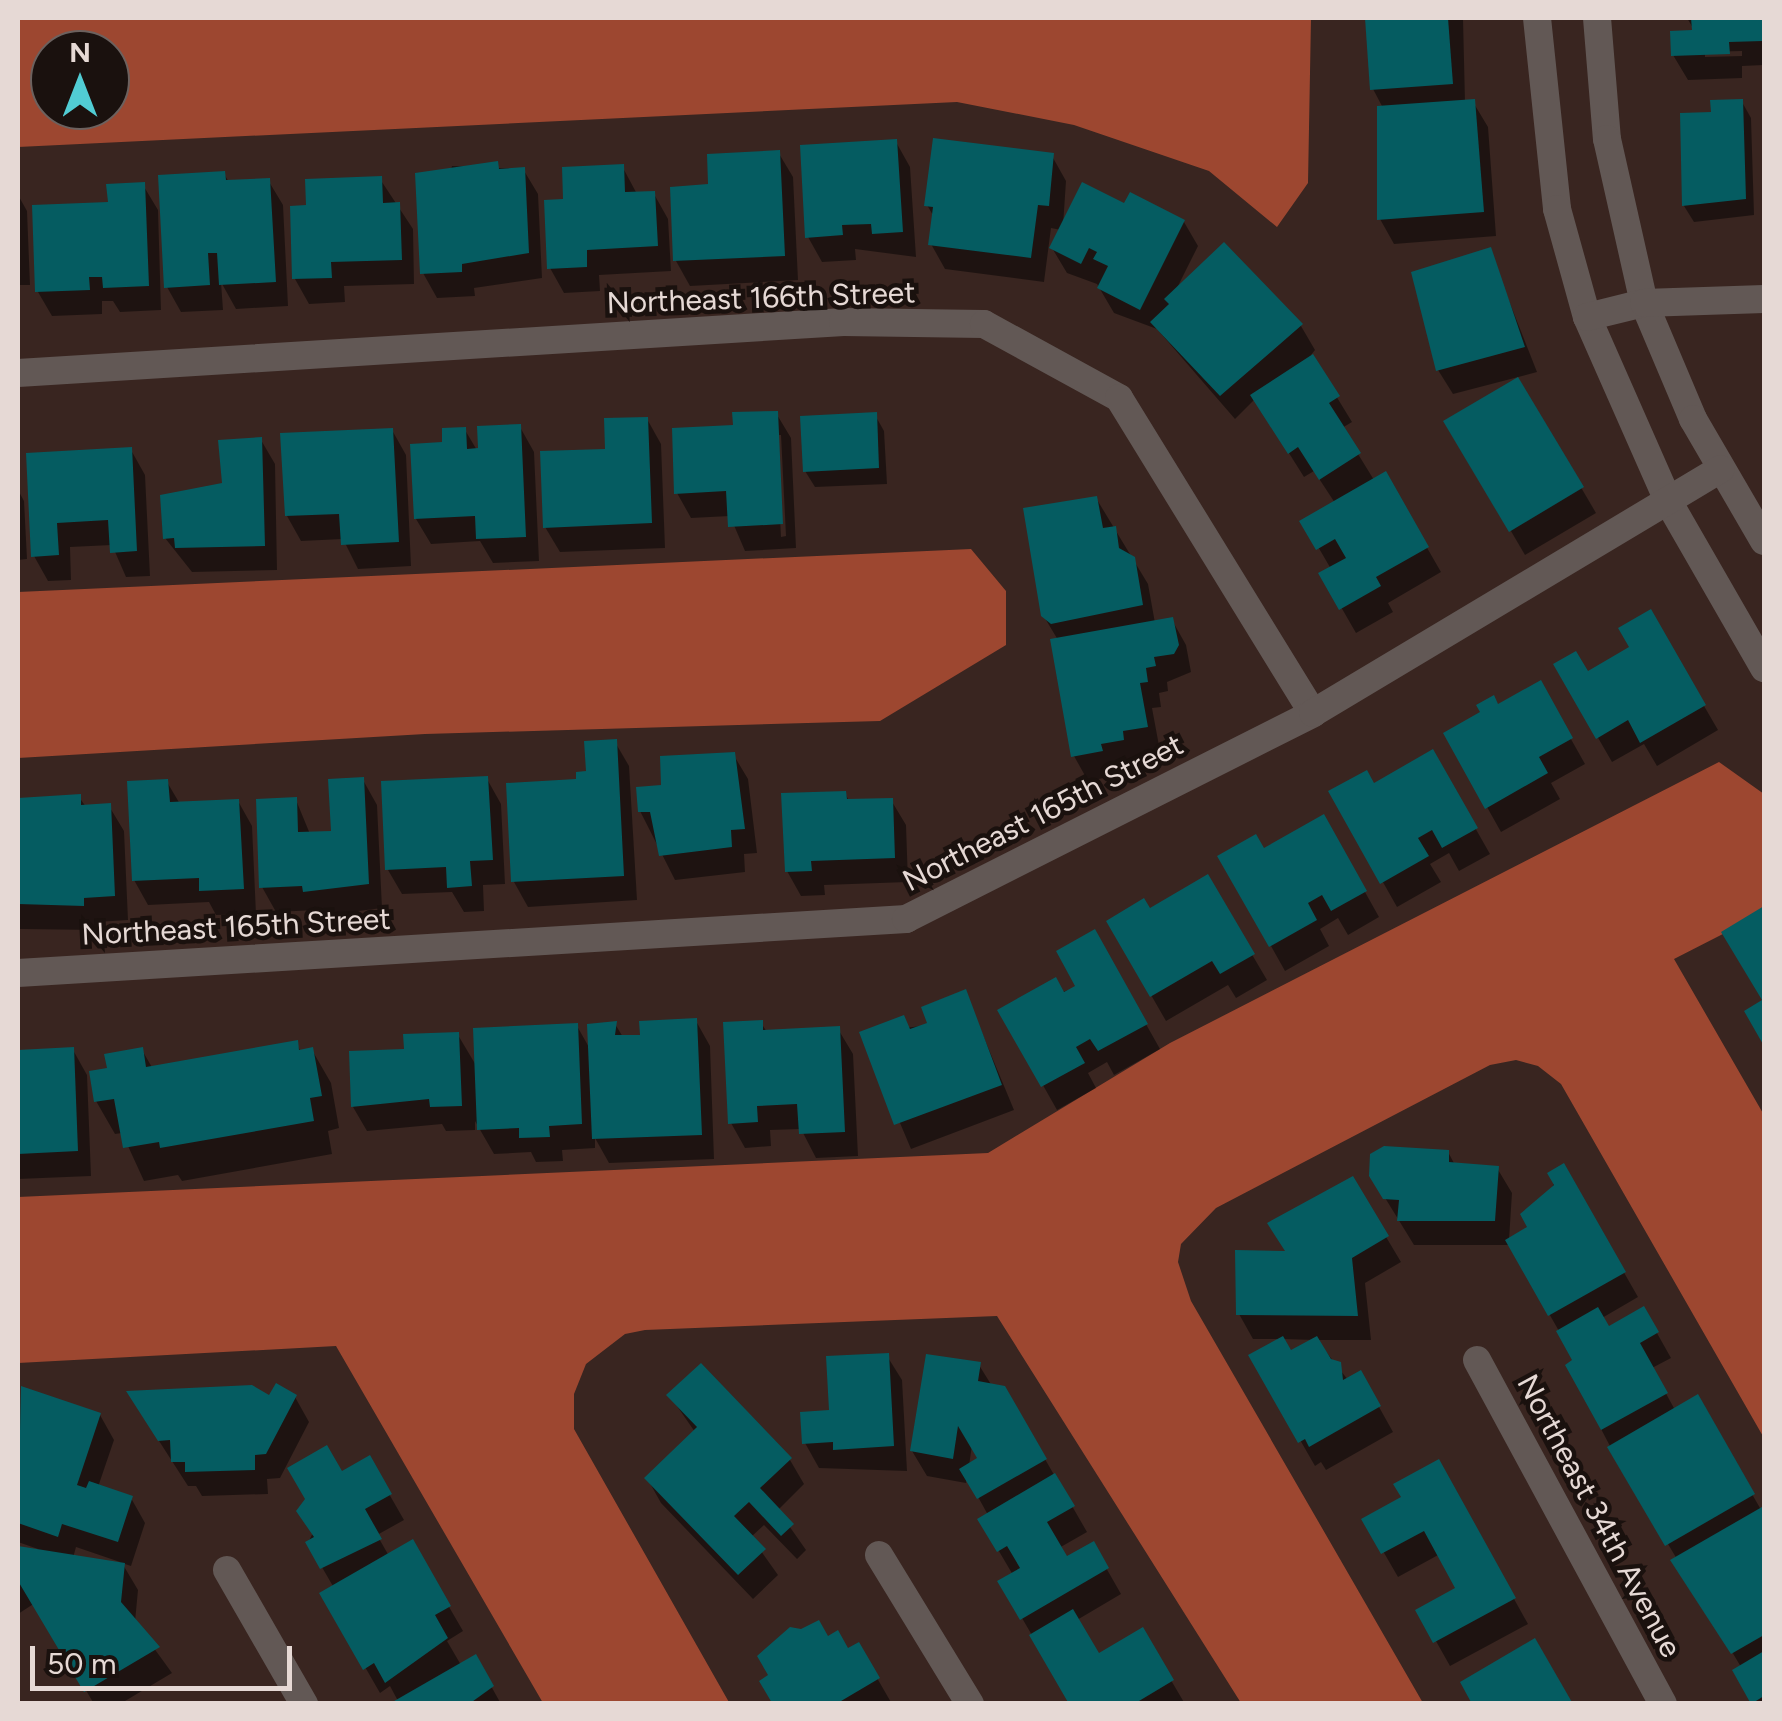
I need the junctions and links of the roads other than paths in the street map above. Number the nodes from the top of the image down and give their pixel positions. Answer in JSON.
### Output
{"nodes":[{"id":1,"x":1537,"y":18,"type":"edge"},
{"id":2,"x":1597,"y":18,"type":"edge"},
{"id":3,"x":1764,"y":298,"type":"edge"},
{"id":4,"x":1644,"y":303,"type":"junction"},
{"id":5,"x":1587,"y":317,"type":"junction"},
{"id":6,"x":18,"y":373,"type":"edge"},
{"id":7,"x":1720,"y":469,"type":"junction"},
{"id":8,"x":1668,"y":501,"type":"junction"},
{"id":9,"x":1764,"y":541,"type":"edge"},
{"id":10,"x":1764,"y":668,"type":"edge"},
{"id":11,"x":1313,"y":713,"type":"junction"},
{"id":12,"x":18,"y":973,"type":"edge"},
{"id":13,"x":1477,"y":1360,"type":"dead end"},
{"id":14,"x":878,"y":1554,"type":"dead end"},
{"id":15,"x":227,"y":1570,"type":"dead end"},
{"id":16,"x":304,"y":1704,"type":"edge"},
{"id":17,"x":970,"y":1704,"type":"edge"},
{"id":18,"x":1663,"y":1704,"type":"edge"}],
"edges":[{"from":1,"to":5,"type":"street"},
{"from":2,"to":4,"type":"street"},
{"from":3,"to":4,"type":"street"},
{"from":4,"to":5,"type":"street"},
{"from":4,"to":7,"type":"street"},
{"from":5,"to":8,"type":"street"},
{"from":6,"to":11,"type":"street","name":"Northeast 166th Street"},
{"from":7,"to":8,"type":"street","name":"Northeast 165th Street"},
{"from":7,"to":9,"type":"street"},
{"from":8,"to":10,"type":"street"},
{"from":8,"to":11,"type":"street","name":"Northeast 165th Street"},
{"from":11,"to":12,"type":"street","name":"Northeast 165th Street"},
{"from":13,"to":18,"type":"street","name":"Northeast 34th Avenue"},
{"from":14,"to":17,"type":"street"},
{"from":15,"to":16,"type":"street"}]}
